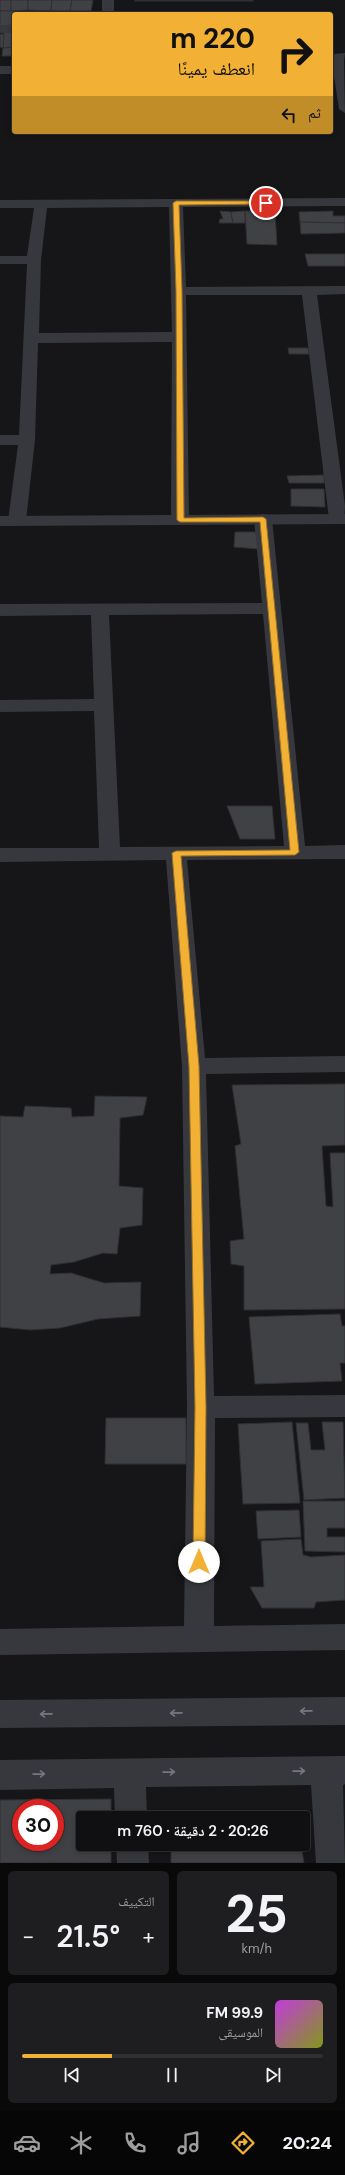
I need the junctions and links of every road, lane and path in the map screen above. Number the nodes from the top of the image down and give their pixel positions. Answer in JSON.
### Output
{"nodes":[{"id":1,"x":108,"y":0,"type":"edge"},
{"id":2,"x":108,"y":12,"type":"edge"},
{"id":3,"x":0,"y":29,"type":"edge"},
{"id":4,"x":12,"y":29,"type":"edge"},
{"id":5,"x":345,"y":57,"type":"edge"},
{"id":6,"x":0,"y":70,"type":"edge"},
{"id":7,"x":12,"y":70,"type":"edge"},
{"id":8,"x":344,"y":95,"type":"edge"},
{"id":9,"x":345,"y":109,"type":"edge"},
{"id":10,"x":345,"y":202,"type":"edge"},
{"id":11,"x":176,"y":203,"type":"junction"},
{"id":12,"x":0,"y":204,"type":"edge"},
{"id":13,"x":41,"y":204,"type":"junction"},
{"id":14,"x":0,"y":260,"type":"edge"},
{"id":15,"x":34,"y":260,"type":"junction"},
{"id":16,"x":179,"y":290,"type":"junction"},
{"id":17,"x":309,"y":290,"type":"junction"},
{"id":18,"x":345,"y":290,"type":"edge"},
{"id":19,"x":180,"y":337,"type":"junction"},
{"id":20,"x":31,"y":338,"type":"junction"},
{"id":21,"x":328,"y":438,"type":"junction"},
{"id":22,"x":345,"y":438,"type":"edge"},
{"id":23,"x":0,"y":440,"type":"edge"},
{"id":24,"x":27,"y":440,"type":"junction"},
{"id":25,"x":263,"y":519,"type":"junction"},
{"id":26,"x":342,"y":519,"type":"edge"},
{"id":27,"x":180,"y":520,"type":"junction"},
{"id":28,"x":9,"y":521,"type":"edge"},
{"id":29,"x":271,"y":608,"type":"junction"},
{"id":30,"x":100,"y":609,"type":"junction"},
{"id":31,"x":0,"y":610,"type":"edge"},
{"id":32,"x":104,"y":705,"type":"junction"},
{"id":33,"x":0,"y":706,"type":"edge"},
{"id":34,"x":295,"y":852,"type":"junction"},
{"id":35,"x":345,"y":852,"type":"edge"},
{"id":36,"x":176,"y":853,"type":"junction"},
{"id":37,"x":0,"y":855,"type":"edge"},
{"id":38,"x":110,"y":855,"type":"junction"},
{"id":39,"x":345,"y":1064,"type":"edge"},
{"id":40,"x":194,"y":1066,"type":"junction"},
{"id":41,"x":345,"y":1406,"type":"edge"},
{"id":42,"x":201,"y":1407,"type":"junction"},
{"id":43,"x":345,"y":1637,"type":"edge"},
{"id":44,"x":199,"y":1640,"type":"junction"},
{"id":45,"x":0,"y":1642,"type":"edge"},
{"id":46,"x":345,"y":1711,"type":"edge"},
{"id":47,"x":0,"y":1714,"type":"edge"},
{"id":48,"x":336,"y":1770,"type":"edge"},
{"id":49,"x":130,"y":1773,"type":"junction"},
{"id":50,"x":0,"y":1775,"type":"edge"},
{"id":51,"x":131,"y":1811,"type":"edge"},
{"id":52,"x":132,"y":1851,"type":"edge"},
{"id":53,"x":133,"y":1863,"type":"edge"},
{"id":54,"x":332,"y":1863,"type":"edge"}],
"edges":[{"from":1,"to":2,"type":"street"},
{"from":3,"to":4,"type":"street"},
{"from":5,"to":8,"type":"street"},
{"from":6,"to":7,"type":"street"},
{"from":8,"to":9,"type":"street"},
{"from":10,"to":11,"type":"street"},
{"from":11,"to":13,"type":"street"},
{"from":11,"to":16,"type":"street"},
{"from":12,"to":13,"type":"street"},
{"from":13,"to":15,"type":"street"},
{"from":14,"to":15,"type":"street"},
{"from":15,"to":20,"type":"street"},
{"from":16,"to":17,"type":"street"},
{"from":16,"to":19,"type":"street"},
{"from":17,"to":18,"type":"street"},
{"from":17,"to":21,"type":"street"},
{"from":19,"to":20,"type":"street"},
{"from":19,"to":27,"type":"street"},
{"from":20,"to":24,"type":"street"},
{"from":21,"to":22,"type":"street"},
{"from":21,"to":26,"type":"street"},
{"from":23,"to":24,"type":"street"},
{"from":24,"to":28,"type":"street"},
{"from":25,"to":26,"type":"street"},
{"from":25,"to":27,"type":"street"},
{"from":25,"to":29,"type":"street"},
{"from":27,"to":28,"type":"street"},
{"from":29,"to":30,"type":"street"},
{"from":29,"to":34,"type":"street"},
{"from":30,"to":31,"type":"street"},
{"from":30,"to":32,"type":"street"},
{"from":32,"to":33,"type":"street"},
{"from":32,"to":38,"type":"street"},
{"from":34,"to":35,"type":"street"},
{"from":34,"to":36,"type":"street"},
{"from":36,"to":38,"type":"street"},
{"from":36,"to":40,"type":"street"},
{"from":37,"to":38,"type":"street"},
{"from":39,"to":40,"type":"street"},
{"from":40,"to":42,"type":"street"},
{"from":41,"to":42,"type":"street"},
{"from":42,"to":44,"type":"street"},
{"from":43,"to":44,"type":"street"},
{"from":44,"to":45,"type":"street"},
{"from":46,"to":47,"type":"street","one_way":true},
{"from":49,"to":48,"type":"street","one_way":true},
{"from":48,"to":54,"type":"street"},
{"from":50,"to":49,"type":"street","one_way":true},
{"from":49,"to":51,"type":"street"},
{"from":52,"to":53,"type":"street"}]}
